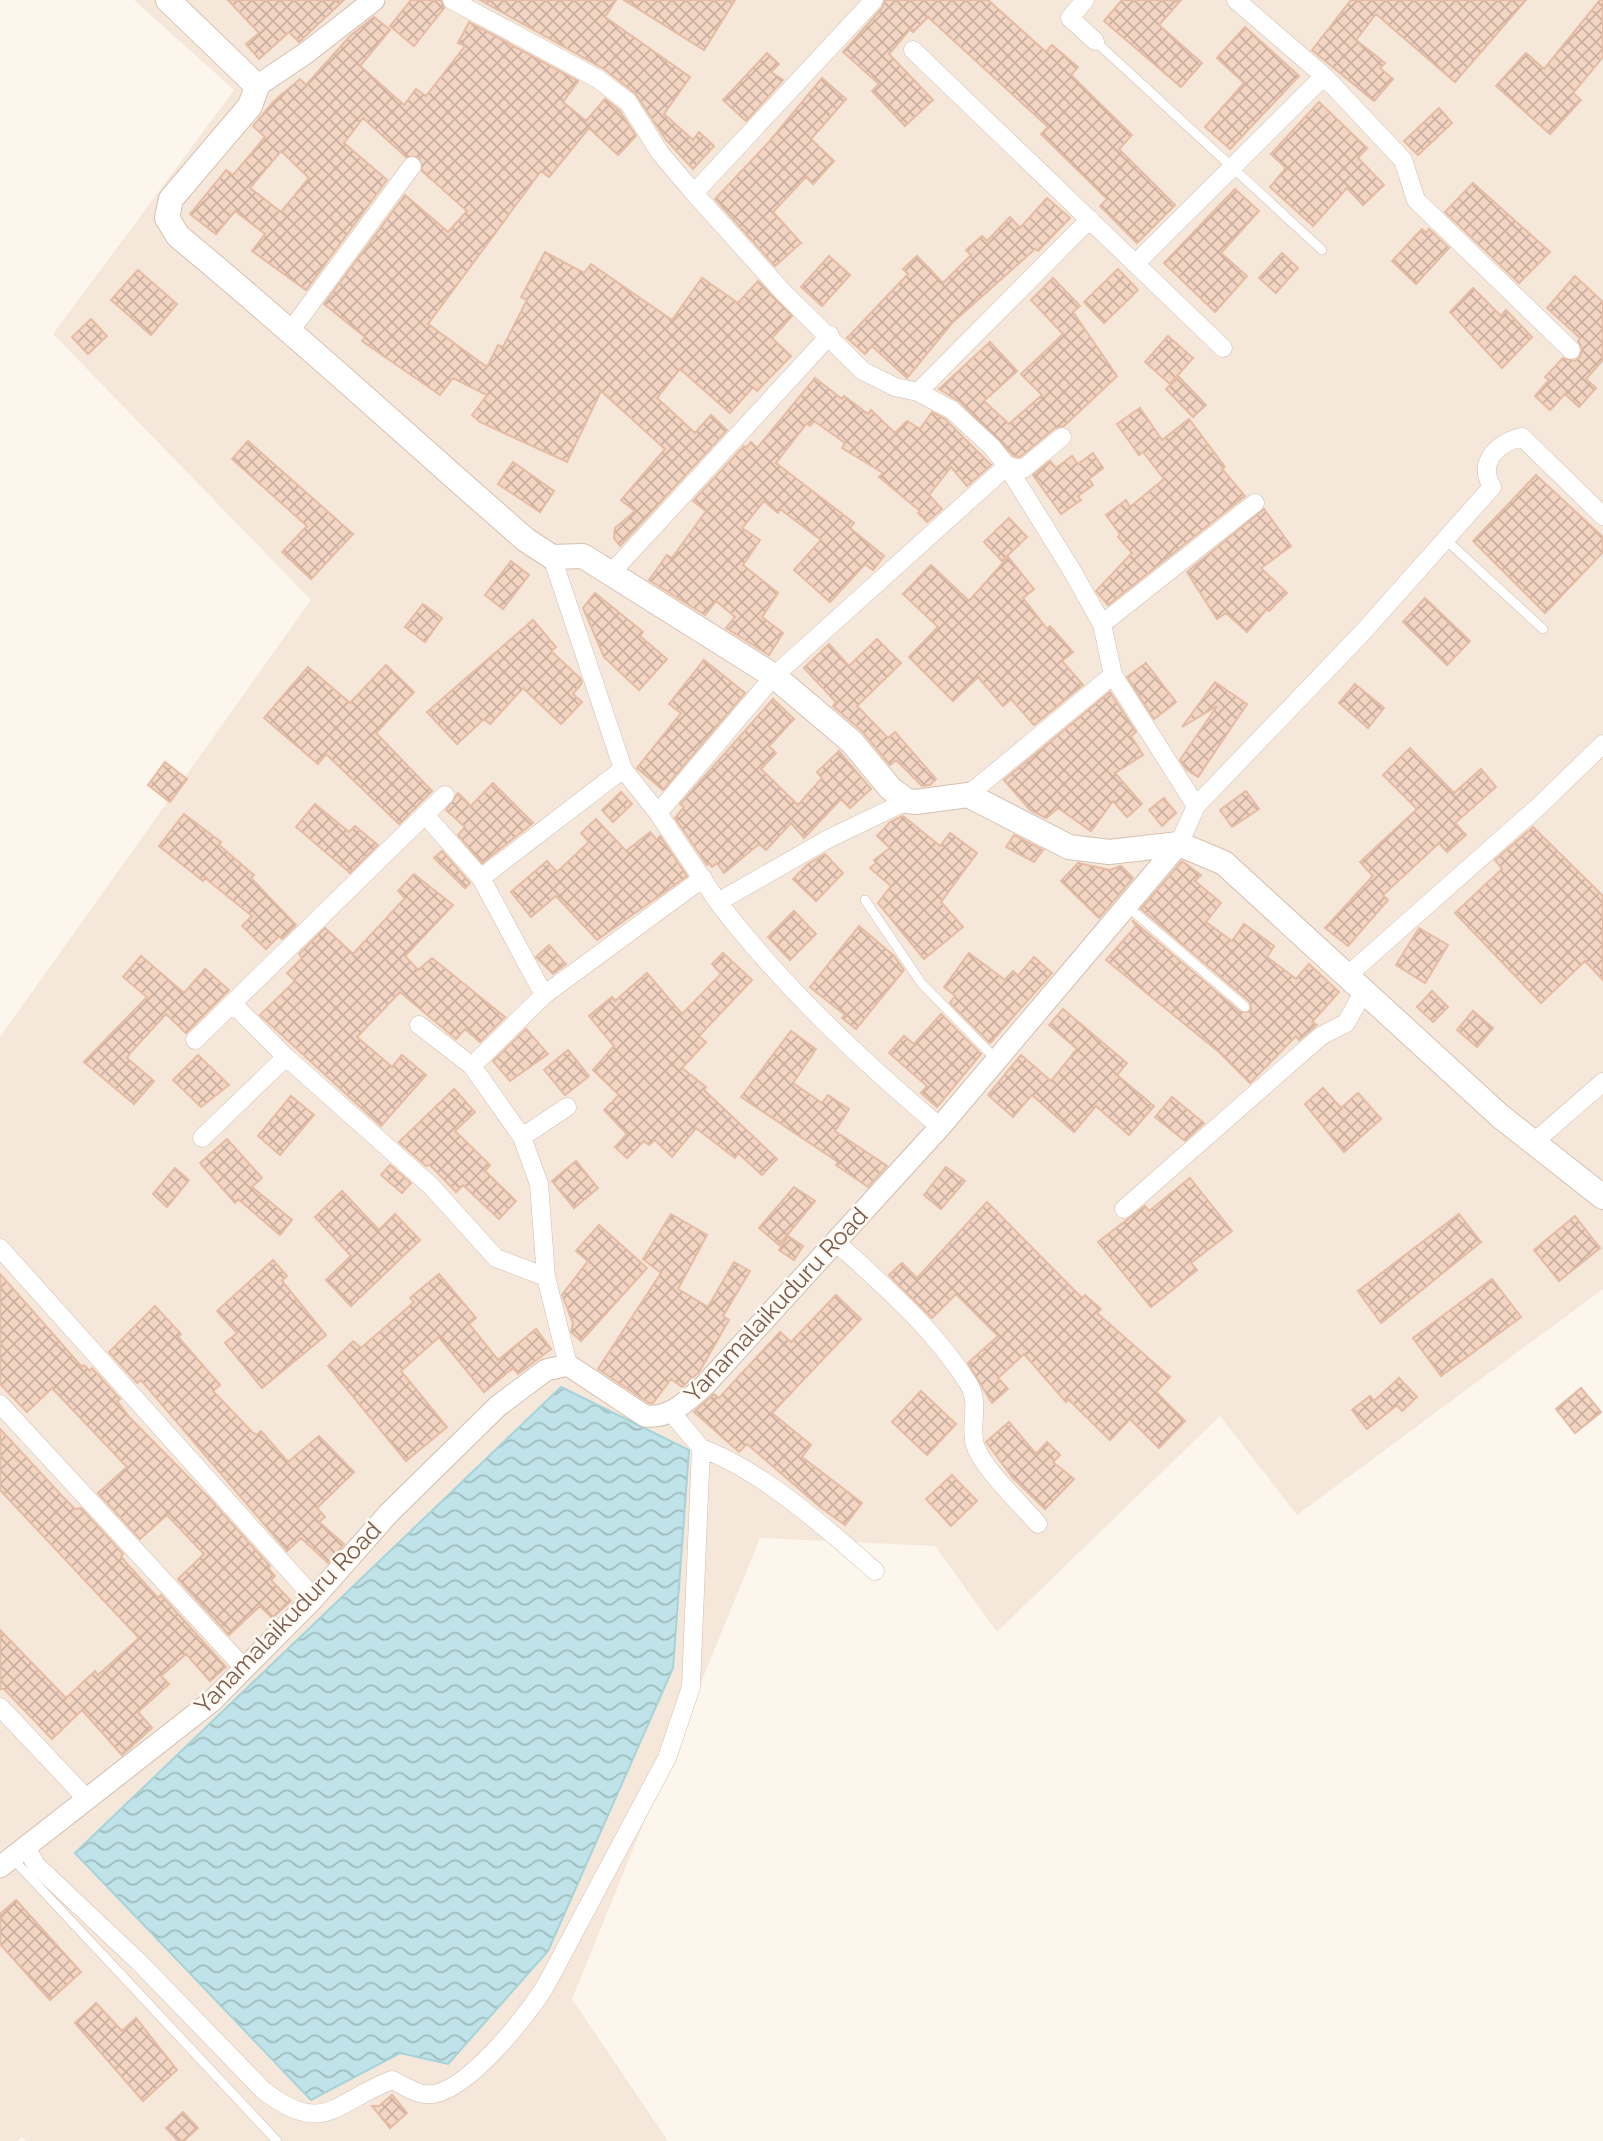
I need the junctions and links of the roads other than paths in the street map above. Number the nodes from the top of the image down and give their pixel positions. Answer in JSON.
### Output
{"nodes":[{"id":1,"x":168,"y":0,"type":"edge"},
{"id":2,"x":374,"y":0,"type":"edge"},
{"id":3,"x":452,"y":0,"type":"edge"},
{"id":4,"x":874,"y":0,"type":"edge"},
{"id":5,"x":1085,"y":0,"type":"edge"},
{"id":6,"x":1236,"y":0,"type":"edge"},
{"id":7,"x":1095,"y":41,"type":"joint"},
{"id":8,"x":913,"y":50,"type":"dead end"},
{"id":9,"x":1324,"y":76,"type":"junction"},
{"id":10,"x":257,"y":86,"type":"junction"},
{"id":11,"x":412,"y":166,"type":"dead end"},
{"id":12,"x":1233,"y":166,"type":"junction"},
{"id":13,"x":694,"y":193,"type":"junction"},
{"id":14,"x":1090,"y":219,"type":"junction"},
{"id":15,"x":1322,"y":250,"type":"dead end"},
{"id":16,"x":1135,"y":264,"type":"junction"},
{"id":17,"x":291,"y":330,"type":"junction"},
{"id":18,"x":830,"y":335,"type":"junction"},
{"id":19,"x":1223,"y":348,"type":"dead end"},
{"id":20,"x":1571,"y":350,"type":"dead end"},
{"id":21,"x":918,"y":392,"type":"junction"},
{"id":22,"x":1062,"y":437,"type":"dead end"},
{"id":23,"x":1007,"y":466,"type":"junction"},
{"id":24,"x":1255,"y":503,"type":"dead end"},
{"id":25,"x":1603,"y":516,"type":"edge"},
{"id":26,"x":1445,"y":539,"type":"junction"},
{"id":27,"x":552,"y":557,"type":"junction"},
{"id":28,"x":611,"y":573,"type":"junction"},
{"id":29,"x":1102,"y":624,"type":"junction"},
{"id":30,"x":1543,"y":629,"type":"dead end"},
{"id":31,"x":1113,"y":675,"type":"junction"},
{"id":32,"x":774,"y":676,"type":"junction"},
{"id":33,"x":1603,"y":744,"type":"edge"},
{"id":34,"x":623,"y":769,"type":"junction"},
{"id":35,"x":445,"y":795,"type":"dead end"},
{"id":36,"x":968,"y":795,"type":"junction"},
{"id":37,"x":907,"y":801,"type":"junction"},
{"id":38,"x":1196,"y":806,"type":"junction"},
{"id":39,"x":658,"y":813,"type":"junction"},
{"id":40,"x":426,"y":816,"type":"junction"},
{"id":41,"x":1179,"y":844,"type":"junction"},
{"id":42,"x":703,"y":877,"type":"junction"},
{"id":43,"x":481,"y":878,"type":"junction"},
{"id":44,"x":864,"y":900,"type":"dead end"},
{"id":45,"x":718,"y":902,"type":"junction"},
{"id":46,"x":1127,"y":906,"type":"junction"},
{"id":47,"x":1356,"y":983,"type":"junction"},
{"id":48,"x":544,"y":995,"type":"junction"},
{"id":49,"x":234,"y":1005,"type":"junction"},
{"id":50,"x":1245,"y":1007,"type":"dead end"},
{"id":51,"x":419,"y":1025,"type":"dead end"},
{"id":52,"x":195,"y":1040,"type":"dead end"},
{"id":53,"x":286,"y":1056,"type":"junction"},
{"id":54,"x":997,"y":1060,"type":"junction"},
{"id":55,"x":471,"y":1066,"type":"junction"},
{"id":56,"x":1603,"y":1082,"type":"edge"},
{"id":57,"x":567,"y":1107,"type":"dead end"},
{"id":58,"x":940,"y":1127,"type":"junction"},
{"id":59,"x":522,"y":1137,"type":"junction"},
{"id":60,"x":202,"y":1138,"type":"dead end"},
{"id":61,"x":1533,"y":1143,"type":"junction"},
{"id":62,"x":1603,"y":1197,"type":"edge"},
{"id":63,"x":1125,"y":1209,"type":"dead end"},
{"id":64,"x":837,"y":1242,"type":"junction"},
{"id":65,"x":0,"y":1248,"type":"edge"},
{"id":66,"x":546,"y":1276,"type":"junction"},
{"id":67,"x":568,"y":1365,"type":"junction"},
{"id":68,"x":0,"y":1404,"type":"edge"},
{"id":69,"x":671,"y":1412,"type":"junction"},
{"id":70,"x":701,"y":1448,"type":"junction"},
{"id":71,"x":1038,"y":1524,"type":"dead end"},
{"id":72,"x":875,"y":1571,"type":"dead end"},
{"id":73,"x":314,"y":1598,"type":"junction"},
{"id":74,"x":244,"y":1668,"type":"junction"},
{"id":75,"x":0,"y":1707,"type":"edge"},
{"id":76,"x":87,"y":1800,"type":"junction"},
{"id":77,"x":12,"y":1857,"type":"edge"},
{"id":78,"x":277,"y":2141,"type":"edge"}],
"edges":[{"from":1,"to":10,"type":"main road"},
{"from":2,"to":10,"type":"street"},
{"from":3,"to":13,"type":"street"},
{"from":4,"to":13,"type":"street"},
{"from":5,"to":7,"type":"street"},
{"from":6,"to":9,"type":"street"},
{"from":7,"to":12,"type":"lane"},
{"from":8,"to":14,"type":"street"},
{"from":9,"to":12,"type":"street"},
{"from":9,"to":20,"type":"street"},
{"from":10,"to":17,"type":"main road"},
{"from":11,"to":17,"type":"street"},
{"from":12,"to":15,"type":"lane"},
{"from":12,"to":16,"type":"street"},
{"from":13,"to":18,"type":"street"},
{"from":14,"to":16,"type":"street"},
{"from":14,"to":21,"type":"street"},
{"from":16,"to":19,"type":"street"},
{"from":17,"to":27,"type":"main road"},
{"from":18,"to":21,"type":"street"},
{"from":18,"to":28,"type":"street"},
{"from":21,"to":23,"type":"street"},
{"from":22,"to":23,"type":"street"},
{"from":23,"to":29,"type":"street"},
{"from":23,"to":32,"type":"street"},
{"from":24,"to":29,"type":"street"},
{"from":25,"to":26,"type":"street"},
{"from":26,"to":30,"type":"lane"},
{"from":26,"to":38,"type":"street"},
{"from":27,"to":28,"type":"main road"},
{"from":27,"to":34,"type":"street"},
{"from":28,"to":32,"type":"main road"},
{"from":29,"to":31,"type":"street"},
{"from":31,"to":36,"type":"street"},
{"from":31,"to":38,"type":"street"},
{"from":32,"to":37,"type":"main road"},
{"from":32,"to":39,"type":"street"},
{"from":33,"to":47,"type":"street"},
{"from":34,"to":39,"type":"street"},
{"from":34,"to":43,"type":"street"},
{"from":35,"to":40,"type":"street"},
{"from":36,"to":37,"type":"main road"},
{"from":36,"to":41,"type":"main road"},
{"from":37,"to":45,"type":"street"},
{"from":38,"to":41,"type":"street"},
{"from":39,"to":42,"type":"street"},
{"from":40,"to":43,"type":"street"},
{"from":40,"to":49,"type":"street"},
{"from":41,"to":46,"type":"street","name":"Yanamalaikuduru Road"},
{"from":41,"to":47,"type":"main road"},
{"from":42,"to":45,"type":"street"},
{"from":42,"to":48,"type":"street"},
{"from":43,"to":48,"type":"street"},
{"from":44,"to":54,"type":"lane"},
{"from":45,"to":58,"type":"street"},
{"from":46,"to":50,"type":"lane"},
{"from":46,"to":54,"type":"street","name":"Yanamalaikuduru Road"},
{"from":47,"to":61,"type":"main road"},
{"from":47,"to":63,"type":"street"},
{"from":48,"to":55,"type":"street"},
{"from":49,"to":52,"type":"street"},
{"from":49,"to":53,"type":"street"},
{"from":51,"to":55,"type":"street"},
{"from":53,"to":60,"type":"street"},
{"from":53,"to":66,"type":"street"},
{"from":54,"to":58,"type":"street","name":"Yanamalaikuduru Road"},
{"from":55,"to":59,"type":"street"},
{"from":56,"to":61,"type":"street"},
{"from":57,"to":59,"type":"street"},
{"from":58,"to":64,"type":"street","name":"Yanamalaikuduru Road"},
{"from":59,"to":66,"type":"street"},
{"from":61,"to":62,"type":"main road"},
{"from":64,"to":69,"type":"street","name":"Yanamalaikuduru Road"},
{"from":64,"to":71,"type":"street"},
{"from":65,"to":73,"type":"street"},
{"from":66,"to":67,"type":"street"},
{"from":67,"to":69,"type":"street","name":"Yanamalaikuduru Road"},
{"from":67,"to":73,"type":"street","name":"Yanamalaikuduru Road"},
{"from":68,"to":74,"type":"street"},
{"from":69,"to":70,"type":"street"},
{"from":70,"to":72,"type":"street"},
{"from":70,"to":77,"type":"street"},
{"from":73,"to":74,"type":"street","name":"Yanamalaikuduru Road"},
{"from":74,"to":76,"type":"street","name":"Yanamalaikuduru Road"},
{"from":75,"to":76,"type":"street"},
{"from":76,"to":77,"type":"street","name":"Yanamalaikuduru Road"},
{"from":77,"to":78,"type":"lane"}]}
